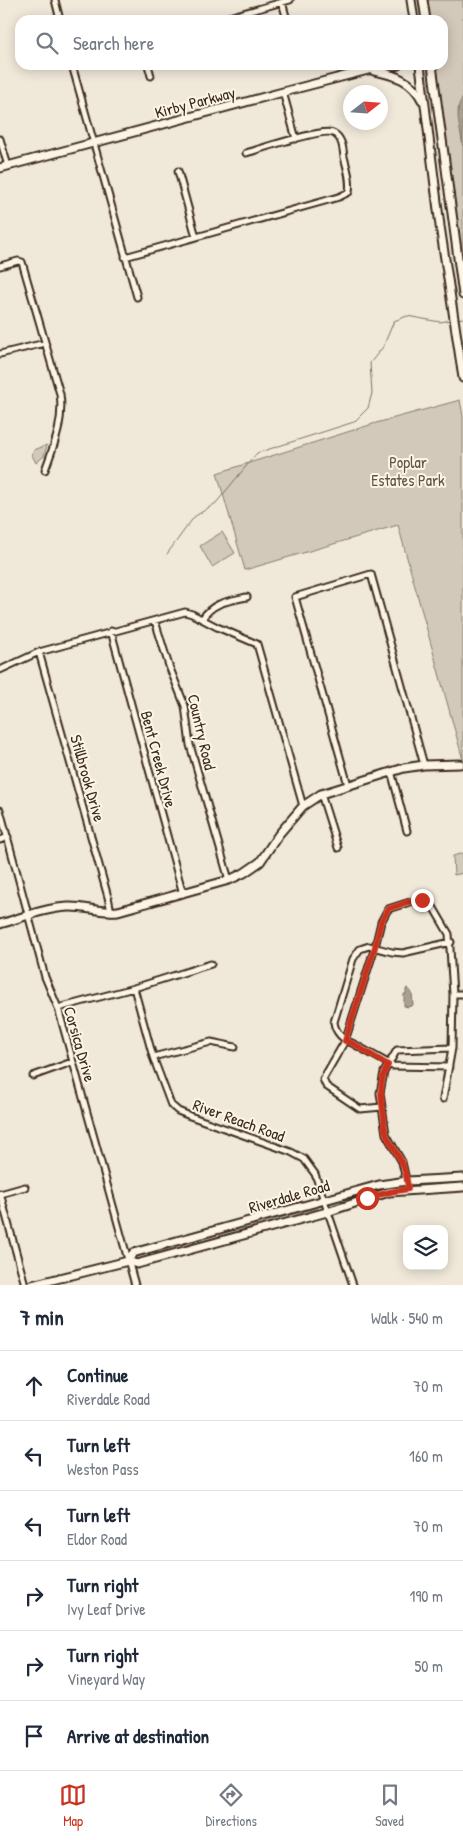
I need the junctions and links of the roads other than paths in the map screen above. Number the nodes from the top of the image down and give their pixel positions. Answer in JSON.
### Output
{"nodes":[{"id":1,"x":55,"y":0,"type":"edge"},
{"id":2,"x":290,"y":0,"type":"edge"},
{"id":3,"x":411,"y":0,"type":"edge"},
{"id":4,"x":423,"y":0,"type":"edge"},
{"id":5,"x":282,"y":2,"type":"junction"},
{"id":6,"x":59,"y":15,"type":"edge"},
{"id":7,"x":236,"y":15,"type":"edge"},
{"id":8,"x":286,"y":15,"type":"edge"},
{"id":9,"x":412,"y":15,"type":"edge"},
{"id":10,"x":425,"y":15,"type":"edge"},
{"id":11,"x":73,"y":70,"type":"edge"},
{"id":12,"x":149,"y":70,"type":"edge"},
{"id":13,"x":368,"y":70,"type":"joint"},
{"id":14,"x":421,"y":70,"type":"edge"},
{"id":15,"x":433,"y":70,"type":"edge"},
{"id":16,"x":151,"y":76,"type":"dead end"},
{"id":17,"x":283,"y":92,"type":"junction"},
{"id":18,"x":425,"y":110,"type":"junction"},
{"id":19,"x":0,"y":139,"type":"edge"},
{"id":20,"x":296,"y":139,"type":"junction"},
{"id":21,"x":94,"y":144,"type":"junction"},
{"id":22,"x":246,"y":153,"type":"dead end"},
{"id":23,"x":4,"y":167,"type":"edge"},
{"id":24,"x":178,"y":171,"type":"dead end"},
{"id":25,"x":196,"y":237,"type":"junction"},
{"id":26,"x":125,"y":257,"type":"junction"},
{"id":27,"x":0,"y":266,"type":"edge"},
{"id":28,"x":463,"y":295,"type":"edge"},
{"id":29,"x":137,"y":297,"type":"dead end"},
{"id":30,"x":45,"y":343,"type":"junction"},
{"id":31,"x":0,"y":354,"type":"edge"},
{"id":32,"x":463,"y":378,"type":"edge"},
{"id":33,"x":45,"y":470,"type":"dead end"},
{"id":34,"x":247,"y":597,"type":"dead end"},
{"id":35,"x":202,"y":619,"type":"junction"},
{"id":36,"x":155,"y":621,"type":"junction"},
{"id":37,"x":111,"y":631,"type":"junction"},
{"id":38,"x":39,"y":652,"type":"junction"},
{"id":39,"x":0,"y":670,"type":"edge"},
{"id":40,"x":460,"y":764,"type":"dead end"},
{"id":41,"x":424,"y":765,"type":"junction"},
{"id":42,"x":392,"y":771,"type":"junction"},
{"id":43,"x":348,"y":785,"type":"junction"},
{"id":44,"x":321,"y":794,"type":"junction"},
{"id":45,"x":304,"y":806,"type":"junction"},
{"id":46,"x":0,"y":810,"type":"edge"},
{"id":47,"x":407,"y":831,"type":"dead end"},
{"id":48,"x":8,"y":837,"type":"junction"},
{"id":49,"x":0,"y":840,"type":"edge"},
{"id":50,"x":338,"y":848,"type":"dead end"},
{"id":51,"x":229,"y":880,"type":"junction"},
{"id":52,"x":183,"y":894,"type":"junction"},
{"id":53,"x":111,"y":912,"type":"junction"},
{"id":54,"x":29,"y":916,"type":"junction"},
{"id":55,"x":0,"y":924,"type":"edge"},
{"id":56,"x":451,"y":942,"type":"junction"},
{"id":57,"x":375,"y":947,"type":"junction"},
{"id":58,"x":211,"y":964,"type":"dead end"},
{"id":59,"x":134,"y":988,"type":"junction"},
{"id":60,"x":453,"y":994,"type":"junction"},
{"id":61,"x":463,"y":994,"type":"edge"},
{"id":62,"x":58,"y":1008,"type":"junction"},
{"id":63,"x":345,"y":1041,"type":"junction"},
{"id":64,"x":235,"y":1047,"type":"dead end"},
{"id":65,"x":452,"y":1048,"type":"junction"},
{"id":66,"x":153,"y":1057,"type":"junction"},
{"id":67,"x":72,"y":1062,"type":"junction"},
{"id":68,"x":388,"y":1065,"type":"junction"},
{"id":69,"x":449,"y":1067,"type":"junction"},
{"id":70,"x":33,"y":1076,"type":"dead end"},
{"id":71,"x":443,"y":1099,"type":"dead end"},
{"id":72,"x":382,"y":1107,"type":"junction"},
{"id":73,"x":463,"y":1178,"type":"edge"},
{"id":74,"x":407,"y":1181,"type":"junction"},
{"id":75,"x":25,"y":1187,"type":"dead end"},
{"id":76,"x":463,"y":1187,"type":"edge"},
{"id":77,"x":408,"y":1189,"type":"junction"},
{"id":78,"x":0,"y":1193,"type":"edge"},
{"id":79,"x":323,"y":1201,"type":"junction"},
{"id":80,"x":327,"y":1212,"type":"junction"},
{"id":81,"x":128,"y":1261,"type":"junction"},
{"id":82,"x":25,"y":1285,"type":"edge"},
{"id":83,"x":32,"y":1285,"type":"edge"},
{"id":84,"x":135,"y":1285,"type":"edge"},
{"id":85,"x":353,"y":1285,"type":"edge"}],
"edges":[{"from":1,"to":6,"type":"street"},
{"from":2,"to":5,"type":"street"},
{"from":3,"to":9,"type":"main road"},
{"from":4,"to":10,"type":"main road"},
{"from":5,"to":7,"type":"street"},
{"from":5,"to":8,"type":"street"},
{"from":11,"to":21,"type":"street"},
{"from":12,"to":16,"type":"street"},
{"from":13,"to":17,"type":"main road","name":"Kirby Parkway"},
{"from":13,"to":18,"type":"main road"},
{"from":14,"to":18,"type":"main road"},
{"from":15,"to":28,"type":"main road"},
{"from":17,"to":20,"type":"street"},
{"from":17,"to":21,"type":"main road","name":"Kirby Parkway"},
{"from":18,"to":32,"type":"main road"},
{"from":19,"to":23,"type":"street"},
{"from":20,"to":22,"type":"street"},
{"from":20,"to":25,"type":"street"},
{"from":21,"to":23,"type":"main road","name":"Kirby Parkway"},
{"from":21,"to":26,"type":"street"},
{"from":24,"to":25,"type":"street"},
{"from":25,"to":26,"type":"street"},
{"from":26,"to":29,"type":"street"},
{"from":27,"to":30,"type":"street"},
{"from":30,"to":31,"type":"street"},
{"from":30,"to":33,"type":"street"},
{"from":34,"to":35,"type":"street"},
{"from":35,"to":36,"type":"street"},
{"from":35,"to":45,"type":"street"},
{"from":36,"to":37,"type":"street"},
{"from":36,"to":51,"type":"street","name":"Country Road"},
{"from":37,"to":38,"type":"street"},
{"from":37,"to":52,"type":"street","name":"Bent Creek Drive"},
{"from":38,"to":39,"type":"street"},
{"from":38,"to":53,"type":"street","name":"Stillbrook Drive"},
{"from":40,"to":41,"type":"main road"},
{"from":41,"to":42,"type":"main road"},
{"from":41,"to":43,"type":"street"},
{"from":42,"to":43,"type":"main road"},
{"from":42,"to":47,"type":"street"},
{"from":43,"to":44,"type":"main road"},
{"from":44,"to":45,"type":"main road"},
{"from":44,"to":50,"type":"street"},
{"from":45,"to":51,"type":"main road"},
{"from":46,"to":48,"type":"street","name":"Corsica Drive"},
{"from":48,"to":49,"type":"street"},
{"from":48,"to":54,"type":"street","name":"Corsica Drive"},
{"from":51,"to":52,"type":"main road"},
{"from":52,"to":53,"type":"main road"},
{"from":53,"to":54,"type":"main road"},
{"from":54,"to":55,"type":"main road"},
{"from":54,"to":62,"type":"street","name":"Corsica Drive"},
{"from":56,"to":57,"type":"street"},
{"from":56,"to":57,"type":"street"},
{"from":56,"to":60,"type":"street"},
{"from":57,"to":63,"type":"street"},
{"from":57,"to":63,"type":"street"},
{"from":58,"to":59,"type":"street"},
{"from":59,"to":62,"type":"street"},
{"from":59,"to":66,"type":"street","name":"River Reach Road"},
{"from":60,"to":61,"type":"street"},
{"from":60,"to":65,"type":"street"},
{"from":62,"to":67,"type":"street","name":"Corsica Drive"},
{"from":63,"to":68,"type":"street"},
{"from":63,"to":72,"type":"street"},
{"from":64,"to":66,"type":"street"},
{"from":65,"to":68,"type":"street"},
{"from":65,"to":69,"type":"street"},
{"from":66,"to":79,"type":"street","name":"River Reach Road"},
{"from":67,"to":70,"type":"street"},
{"from":67,"to":81,"type":"street","name":"Corsica Drive"},
{"from":68,"to":69,"type":"street"},
{"from":68,"to":72,"type":"street"},
{"from":69,"to":71,"type":"street"},
{"from":72,"to":74,"type":"street"},
{"from":73,"to":74,"type":"main road","name":"Riverdale Road"},
{"from":74,"to":77,"type":"street"},
{"from":74,"to":79,"type":"main road","name":"Riverdale Road"},
{"from":75,"to":78,"type":"street"},
{"from":76,"to":77,"type":"main road","name":"Riverdale Road"},
{"from":77,"to":80,"type":"main road","name":"Riverdale Road"},
{"from":78,"to":82,"type":"street"},
{"from":79,"to":80,"type":"street","name":"River Reach Road"},
{"from":79,"to":81,"type":"main road","name":"Riverdale Road"},
{"from":80,"to":81,"type":"main road","name":"Riverdale Road"},
{"from":80,"to":85,"type":"street","name":"River Reach Road"},
{"from":81,"to":83,"type":"main road","name":"Riverdale Road"},
{"from":81,"to":84,"type":"street","name":"Corsica Drive"}]}
